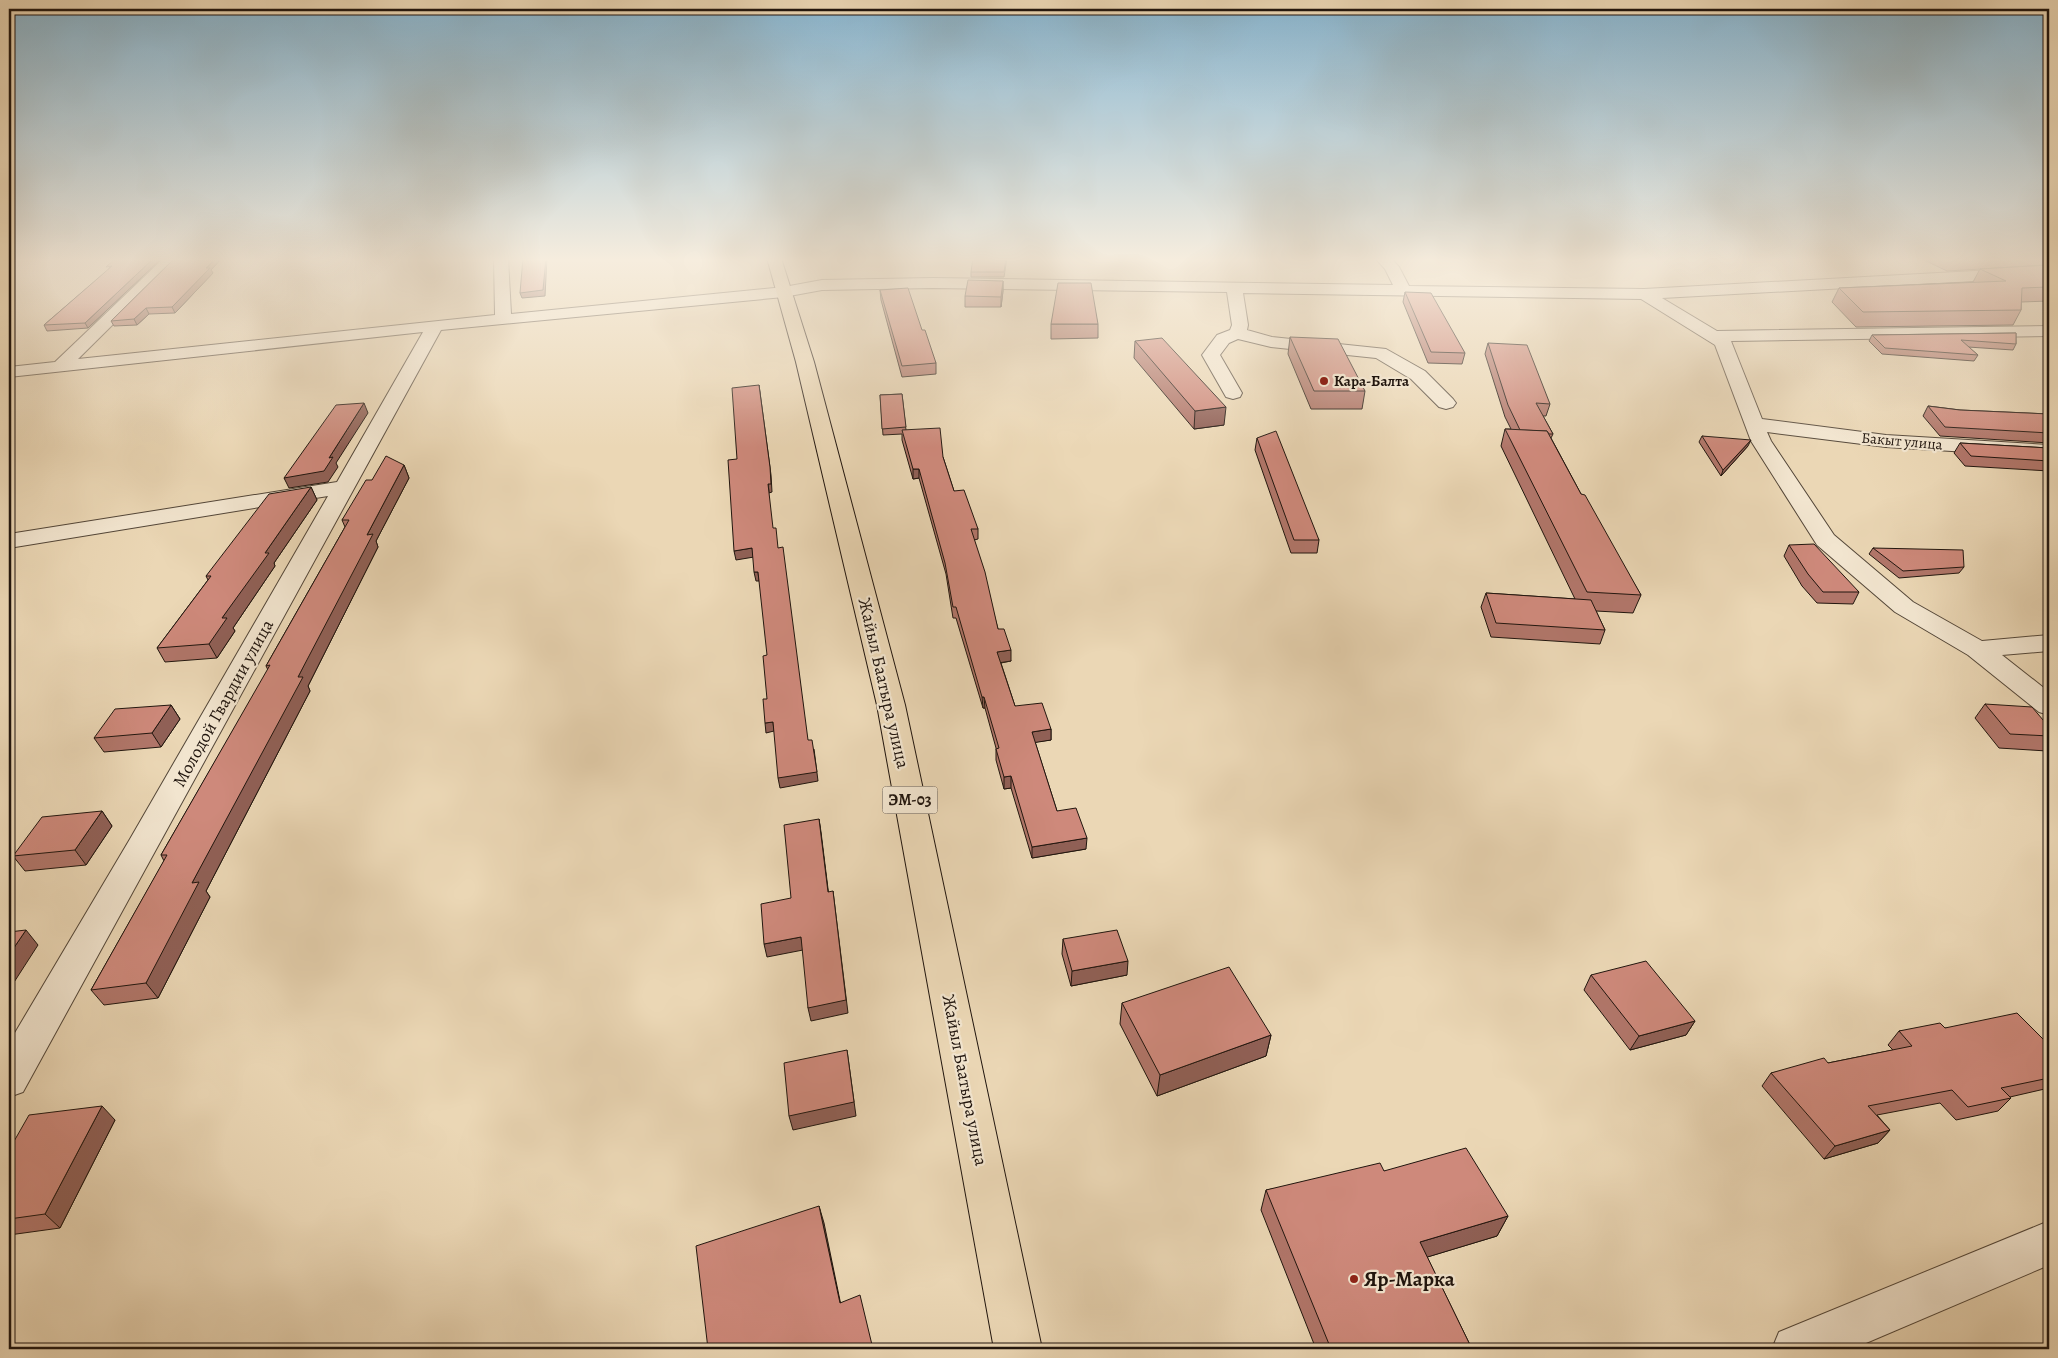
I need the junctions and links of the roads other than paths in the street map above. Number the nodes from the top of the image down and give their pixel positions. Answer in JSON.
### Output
{"nodes":[{"id":1,"x":107,"y":321,"type":"edge"},
{"id":2,"x":480,"y":321,"type":"edge"},
{"id":3,"x":793,"y":321,"type":"edge"},
{"id":4,"x":1239,"y":321,"type":"edge"},
{"id":5,"x":1688,"y":321,"type":"edge"},
{"id":6,"x":435,"y":326,"type":"junction"},
{"id":7,"x":2049,"y":331,"type":"edge"},
{"id":8,"x":1237,"y":333,"type":"junction"},
{"id":9,"x":1712,"y":336,"type":"junction"},
{"id":10,"x":61,"y":366,"type":"junction"},
{"id":11,"x":9,"y":372,"type":"edge"},
{"id":12,"x":1233,"y":393,"type":"dead end"},
{"id":13,"x":1446,"y":403,"type":"dead end"},
{"id":14,"x":1755,"y":424,"type":"junction"},
{"id":15,"x":2049,"y":450,"type":"edge"},
{"id":16,"x":345,"y":487,"type":"junction"},
{"id":17,"x":9,"y":541,"type":"edge"},
{"id":18,"x":2049,"y":643,"type":"edge"},
{"id":19,"x":1977,"y":649,"type":"junction"},
{"id":20,"x":2049,"y":706,"type":"edge"},
{"id":21,"x":9,"y":1080,"type":"edge"},
{"id":22,"x":2049,"y":1243,"type":"edge"},
{"id":23,"x":1018,"y":1349,"type":"edge"},
{"id":24,"x":1796,"y":1349,"type":"edge"}],
"edges":[{"from":1,"to":10,"type":"street"},
{"from":2,"to":6,"type":"street"},
{"from":3,"to":23,"type":"highway","name":"Жайыл Баатыра улица","number":"ЭМ-03"},
{"from":4,"to":8,"type":"street"},
{"from":5,"to":9,"type":"street"},
{"from":6,"to":10,"type":"street"},
{"from":6,"to":16,"type":"street","name":"Молодой Гвардии улица"},
{"from":7,"to":9,"type":"street"},
{"from":8,"to":12,"type":"street"},
{"from":8,"to":13,"type":"street"},
{"from":9,"to":14,"type":"street"},
{"from":10,"to":11,"type":"street"},
{"from":14,"to":15,"type":"street","name":"Бакыт улица"},
{"from":14,"to":19,"type":"street"},
{"from":16,"to":17,"type":"street"},
{"from":16,"to":21,"type":"street","name":"Молодой Гвардии улица"},
{"from":18,"to":19,"type":"street"},
{"from":19,"to":20,"type":"street"},
{"from":22,"to":24,"type":"street"}]}
